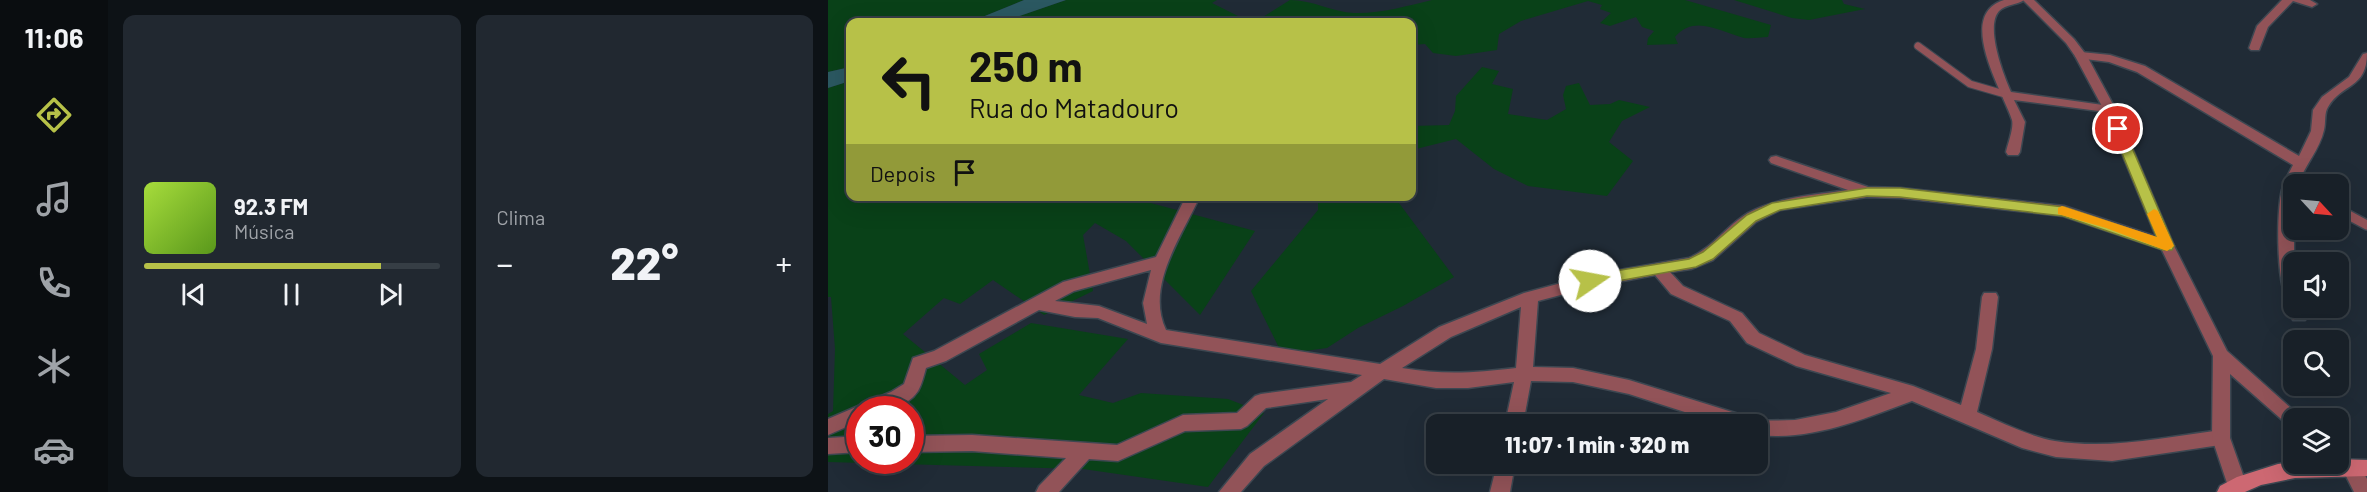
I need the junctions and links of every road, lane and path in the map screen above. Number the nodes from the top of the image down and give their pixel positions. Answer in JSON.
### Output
{"nodes":[{"id":1,"x":2019,"y":0,"type":"edge"},
{"id":2,"x":2028,"y":0,"type":"edge"},
{"id":3,"x":2288,"y":0,"type":"edge"},
{"id":4,"x":2298,"y":0,"type":"edge"},
{"id":5,"x":2312,"y":4,"type":"dead end"},
{"id":6,"x":1918,"y":46,"type":"dead end"},
{"id":7,"x":2255,"y":48,"type":"dead end"},
{"id":8,"x":2081,"y":56,"type":"junction"},
{"id":9,"x":2367,"y":57,"type":"edge"},
{"id":10,"x":2008,"y":95,"type":"junction"},
{"id":11,"x":2110,"y":110,"type":"junction"},
{"id":12,"x":2013,"y":152,"type":"dead end"},
{"id":13,"x":1776,"y":160,"type":"dead end"},
{"id":14,"x":2300,"y":163,"type":"junction"},
{"id":15,"x":2297,"y":174,"type":"edge"},
{"id":16,"x":1867,"y":192,"type":"junction"},
{"id":17,"x":1190,"y":201,"type":"edge"},
{"id":18,"x":2349,"y":216,"type":"edge"},
{"id":19,"x":2367,"y":225,"type":"edge"},
{"id":20,"x":2167,"y":246,"type":"junction"},
{"id":21,"x":1159,"y":262,"type":"junction"},
{"id":22,"x":1659,"y":270,"type":"junction"},
{"id":23,"x":1530,"y":297,"type":"junction"},
{"id":24,"x":1990,"y":297,"type":"dead end"},
{"id":25,"x":1037,"y":303,"type":"junction"},
{"id":26,"x":1161,"y":336,"type":"junction"},
{"id":27,"x":2221,"y":356,"type":"junction"},
{"id":28,"x":1379,"y":372,"type":"junction"},
{"id":29,"x":1524,"y":374,"type":"junction"},
{"id":30,"x":1354,"y":389,"type":"junction"},
{"id":31,"x":1913,"y":393,"type":"junction"},
{"id":32,"x":899,"y":396,"type":"edge"},
{"id":33,"x":2283,"y":410,"type":"edge"},
{"id":34,"x":1516,"y":414,"type":"edge"},
{"id":35,"x":1714,"y":414,"type":"edge"},
{"id":36,"x":1967,"y":417,"type":"junction"},
{"id":37,"x":846,"y":419,"type":"edge"},
{"id":38,"x":828,"y":427,"type":"edge"},
{"id":39,"x":1768,"y":430,"type":"edge"},
{"id":40,"x":2221,"y":438,"type":"junction"},
{"id":41,"x":924,"y":444,"type":"edge"},
{"id":42,"x":846,"y":445,"type":"edge"},
{"id":43,"x":828,"y":447,"type":"edge"},
{"id":44,"x":1084,"y":452,"type":"junction"},
{"id":45,"x":2352,"y":465,"type":"edge"},
{"id":46,"x":1504,"y":474,"type":"edge"},
{"id":47,"x":2232,"y":489,"type":"edge"},
{"id":48,"x":1046,"y":492,"type":"edge"},
{"id":49,"x":1228,"y":492,"type":"edge"},
{"id":50,"x":1500,"y":492,"type":"edge"},
{"id":51,"x":2364,"y":492,"type":"edge"}],
"edges":[{"from":1,"to":10,"type":"street"},
{"from":2,"to":8,"type":"street"},
{"from":3,"to":7,"type":"street"},
{"from":4,"to":5,"type":"street"},
{"from":6,"to":10,"type":"lane"},
{"from":8,"to":11,"type":"street"},
{"from":8,"to":14,"type":"street"},
{"from":9,"to":14,"type":"street"},
{"from":10,"to":11,"type":"street"},
{"from":10,"to":12,"type":"street"},
{"from":11,"to":20,"type":"street"},
{"from":13,"to":16,"type":"street"},
{"from":14,"to":15,"type":"street"},
{"from":16,"to":20,"type":"street"},
{"from":16,"to":22,"type":"street"},
{"from":17,"to":21,"type":"street"},
{"from":18,"to":19,"type":"lane"},
{"from":20,"to":27,"type":"street"},
{"from":21,"to":25,"type":"street"},
{"from":21,"to":26,"type":"street"},
{"from":22,"to":23,"type":"street"},
{"from":22,"to":31,"type":"street"},
{"from":23,"to":28,"type":"street"},
{"from":23,"to":29,"type":"street"},
{"from":24,"to":36,"type":"street"},
{"from":25,"to":26,"type":"street"},
{"from":25,"to":32,"type":"street"},
{"from":26,"to":28,"type":"street"},
{"from":27,"to":33,"type":"street"},
{"from":27,"to":40,"type":"street"},
{"from":28,"to":29,"type":"street"},
{"from":28,"to":30,"type":"street"},
{"from":29,"to":34,"type":"street"},
{"from":29,"to":35,"type":"street"},
{"from":30,"to":44,"type":"street"},
{"from":30,"to":49,"type":"street"},
{"from":31,"to":36,"type":"street"},
{"from":31,"to":39,"type":"street"},
{"from":36,"to":40,"type":"street"},
{"from":37,"to":38,"type":"street"},
{"from":40,"to":47,"type":"street"},
{"from":41,"to":44,"type":"street"},
{"from":42,"to":43,"type":"street"},
{"from":44,"to":48,"type":"street"},
{"from":45,"to":47,"type":"main road"},
{"from":45,"to":51,"type":"street"},
{"from":46,"to":50,"type":"street"}]}
